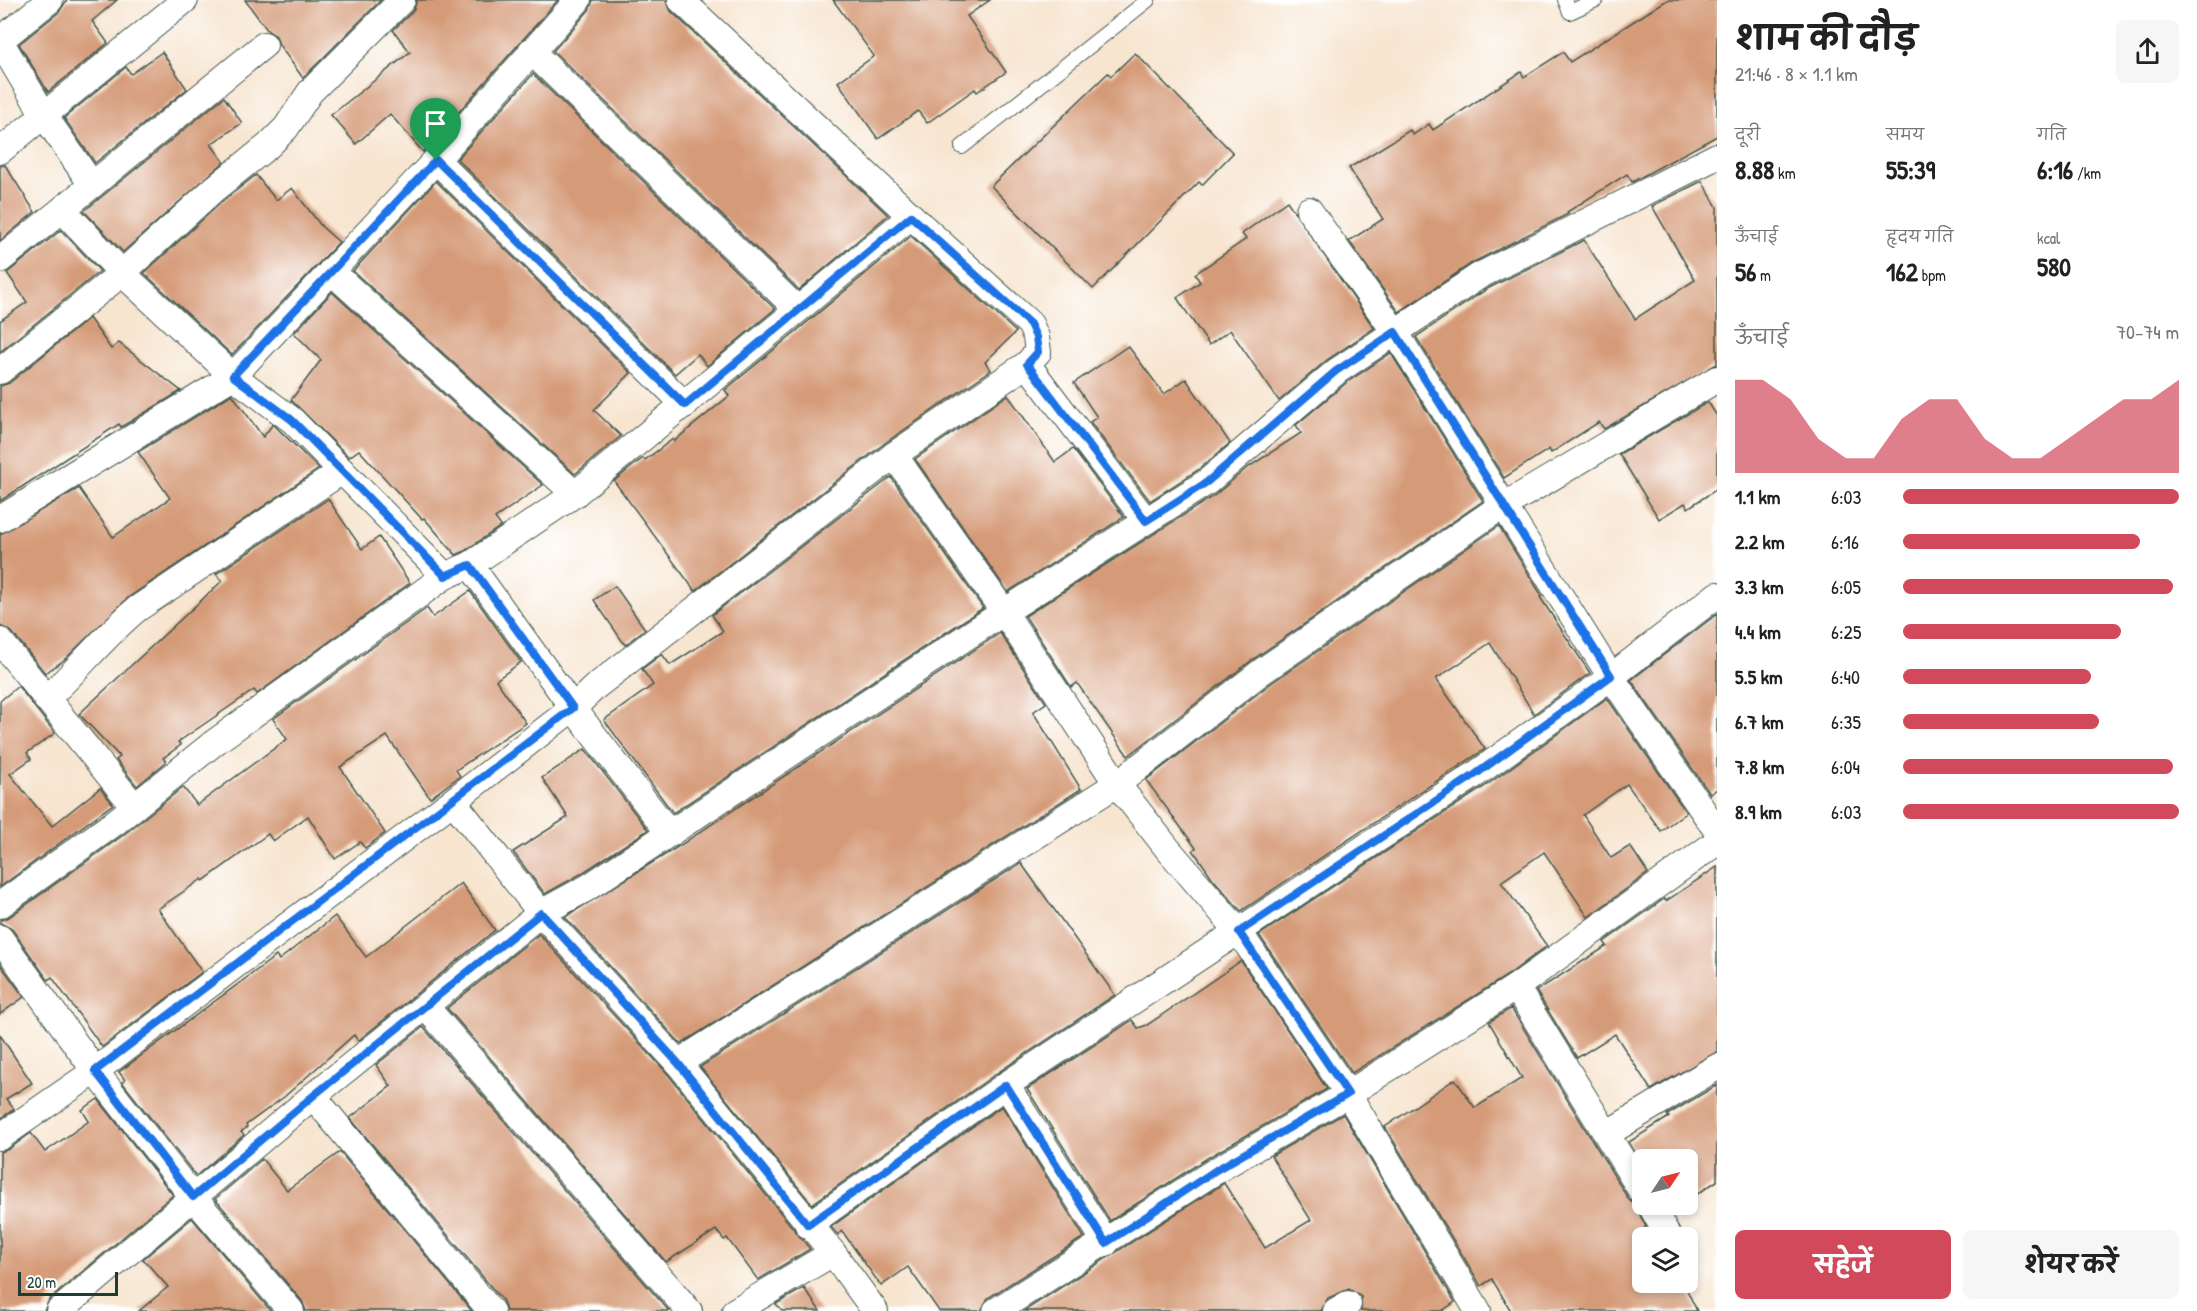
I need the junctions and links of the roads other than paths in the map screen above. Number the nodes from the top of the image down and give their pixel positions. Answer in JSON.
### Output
{"nodes":[{"id":1,"x":50,"y":0,"type":"edge"},
{"id":2,"x":185,"y":0,"type":"edge"},
{"id":3,"x":402,"y":0,"type":"edge"},
{"id":4,"x":578,"y":0,"type":"edge"},
{"id":5,"x":681,"y":0,"type":"edge"},
{"id":6,"x":1148,"y":0,"type":"edge"},
{"id":7,"x":1565,"y":0,"type":"edge"},
{"id":8,"x":1596,"y":0,"type":"edge"},
{"id":9,"x":0,"y":41,"type":"edge"},
{"id":10,"x":264,"y":45,"type":"dead end"},
{"id":11,"x":531,"y":51,"type":"junction"},
{"id":12,"x":44,"y":115,"type":"junction"},
{"id":13,"x":962,"y":147,"type":"dead end"},
{"id":14,"x":0,"y":151,"type":"edge"},
{"id":15,"x":1717,"y":156,"type":"edge"},
{"id":16,"x":436,"y":160,"type":"junction"},
{"id":17,"x":92,"y":184,"type":"junction"},
{"id":18,"x":63,"y":210,"type":"junction"},
{"id":19,"x":1309,"y":210,"type":"dead end"},
{"id":20,"x":911,"y":216,"type":"junction"},
{"id":21,"x":0,"y":260,"type":"edge"},
{"id":22,"x":331,"y":271,"type":"junction"},
{"id":23,"x":122,"y":273,"type":"junction"},
{"id":24,"x":797,"y":309,"type":"junction"},
{"id":25,"x":1395,"y":332,"type":"junction"},
{"id":26,"x":1027,"y":364,"type":"junction"},
{"id":27,"x":0,"y":371,"type":"edge"},
{"id":28,"x":233,"y":376,"type":"junction"},
{"id":29,"x":1715,"y":384,"type":"edge"},
{"id":30,"x":685,"y":405,"type":"junction"},
{"id":31,"x":894,"y":455,"type":"junction"},
{"id":32,"x":342,"y":471,"type":"junction"},
{"id":33,"x":575,"y":494,"type":"junction"},
{"id":34,"x":1505,"y":505,"type":"junction"},
{"id":35,"x":0,"y":519,"type":"edge"},
{"id":36,"x":1146,"y":521,"type":"junction"},
{"id":37,"x":470,"y":565,"type":"junction"},
{"id":38,"x":445,"y":576,"type":"junction"},
{"id":39,"x":1717,"y":594,"type":"edge"},
{"id":40,"x":1004,"y":612,"type":"junction"},
{"id":41,"x":0,"y":641,"type":"edge"},
{"id":42,"x":1611,"y":676,"type":"junction"},
{"id":43,"x":46,"y":699,"type":"junction"},
{"id":44,"x":573,"y":708,"type":"junction"},
{"id":45,"x":1117,"y":784,"type":"junction"},
{"id":46,"x":453,"y":801,"type":"junction"},
{"id":47,"x":134,"y":806,"type":"junction"},
{"id":48,"x":1717,"y":831,"type":"edge"},
{"id":49,"x":670,"y":834,"type":"junction"},
{"id":50,"x":1717,"y":842,"type":"edge"},
{"id":51,"x":0,"y":905,"type":"edge"},
{"id":52,"x":541,"y":913,"type":"junction"},
{"id":53,"x":1239,"y":932,"type":"junction"},
{"id":54,"x":0,"y":938,"type":"edge"},
{"id":55,"x":1516,"y":987,"type":"junction"},
{"id":56,"x":426,"y":1007,"type":"junction"},
{"id":57,"x":678,"y":1063,"type":"junction"},
{"id":58,"x":1717,"y":1067,"type":"edge"},
{"id":59,"x":95,"y":1071,"type":"junction"},
{"id":60,"x":1006,"y":1085,"type":"junction"},
{"id":61,"x":1348,"y":1094,"type":"junction"},
{"id":62,"x":313,"y":1096,"type":"junction"},
{"id":63,"x":1608,"y":1133,"type":"junction"},
{"id":64,"x":0,"y":1137,"type":"edge"},
{"id":65,"x":1632,"y":1175,"type":"edge"},
{"id":66,"x":193,"y":1197,"type":"junction"},
{"id":67,"x":808,"y":1225,"type":"junction"},
{"id":68,"x":1106,"y":1243,"type":"junction"},
{"id":69,"x":833,"y":1253,"type":"junction"},
{"id":70,"x":73,"y":1307,"type":"edge"},
{"id":71,"x":291,"y":1311,"type":"edge"},
{"id":72,"x":491,"y":1311,"type":"edge"},
{"id":73,"x":689,"y":1311,"type":"edge"},
{"id":74,"x":735,"y":1311,"type":"edge"},
{"id":75,"x":875,"y":1311,"type":"edge"},
{"id":76,"x":996,"y":1311,"type":"edge"},
{"id":77,"x":1478,"y":1311,"type":"edge"}],
"edges":[{"from":1,"to":9,"type":"street"},
{"from":2,"to":12,"type":"street"},
{"from":3,"to":23,"type":"street"},
{"from":4,"to":11,"type":"street"},
{"from":5,"to":20,"type":"street"},
{"from":6,"to":13,"type":"lane"},
{"from":7,"to":8,"type":"lane"},
{"from":9,"to":12,"type":"street"},
{"from":10,"to":17,"type":"street"},
{"from":11,"to":16,"type":"street"},
{"from":11,"to":24,"type":"street"},
{"from":12,"to":14,"type":"street"},
{"from":12,"to":17,"type":"street"},
{"from":15,"to":25,"type":"street"},
{"from":16,"to":22,"type":"street"},
{"from":16,"to":30,"type":"street"},
{"from":17,"to":18,"type":"street"},
{"from":18,"to":21,"type":"street"},
{"from":18,"to":23,"type":"street"},
{"from":19,"to":25,"type":"street"},
{"from":20,"to":24,"type":"street"},
{"from":20,"to":26,"type":"street"},
{"from":22,"to":28,"type":"street"},
{"from":22,"to":33,"type":"street"},
{"from":23,"to":27,"type":"street"},
{"from":23,"to":28,"type":"street"},
{"from":24,"to":30,"type":"street"},
{"from":25,"to":34,"type":"street"},
{"from":25,"to":36,"type":"street"},
{"from":26,"to":31,"type":"street"},
{"from":26,"to":36,"type":"street"},
{"from":28,"to":32,"type":"street"},
{"from":28,"to":35,"type":"street"},
{"from":29,"to":34,"type":"street"},
{"from":30,"to":33,"type":"street"},
{"from":31,"to":40,"type":"street"},
{"from":31,"to":44,"type":"street"},
{"from":32,"to":38,"type":"street"},
{"from":32,"to":43,"type":"street"},
{"from":33,"to":37,"type":"street"},
{"from":34,"to":42,"type":"street"},
{"from":34,"to":45,"type":"street"},
{"from":36,"to":40,"type":"street"},
{"from":37,"to":38,"type":"street"},
{"from":37,"to":44,"type":"street"},
{"from":38,"to":47,"type":"street"},
{"from":39,"to":42,"type":"street"},
{"from":40,"to":45,"type":"street"},
{"from":40,"to":49,"type":"street"},
{"from":41,"to":43,"type":"street"},
{"from":42,"to":48,"type":"street"},
{"from":42,"to":53,"type":"street"},
{"from":43,"to":47,"type":"street"},
{"from":44,"to":46,"type":"street"},
{"from":44,"to":49,"type":"street"},
{"from":45,"to":53,"type":"street"},
{"from":45,"to":57,"type":"street"},
{"from":46,"to":52,"type":"street"},
{"from":46,"to":59,"type":"street"},
{"from":47,"to":51,"type":"street"},
{"from":49,"to":52,"type":"street"},
{"from":50,"to":55,"type":"street"},
{"from":52,"to":56,"type":"street"},
{"from":52,"to":57,"type":"street"},
{"from":53,"to":60,"type":"street"},
{"from":53,"to":61,"type":"street"},
{"from":54,"to":59,"type":"street"},
{"from":55,"to":61,"type":"street"},
{"from":55,"to":63,"type":"street"},
{"from":56,"to":62,"type":"street"},
{"from":56,"to":73,"type":"street"},
{"from":57,"to":67,"type":"street"},
{"from":58,"to":63,"type":"street"},
{"from":59,"to":64,"type":"street"},
{"from":59,"to":66,"type":"street"},
{"from":60,"to":67,"type":"street"},
{"from":60,"to":68,"type":"street"},
{"from":61,"to":68,"type":"street"},
{"from":61,"to":77,"type":"street"},
{"from":62,"to":66,"type":"street"},
{"from":62,"to":72,"type":"street"},
{"from":63,"to":65,"type":"street"},
{"from":66,"to":70,"type":"street"},
{"from":66,"to":71,"type":"street"},
{"from":67,"to":69,"type":"street"},
{"from":68,"to":76,"type":"street"},
{"from":69,"to":74,"type":"street"},
{"from":69,"to":75,"type":"street"}]}
